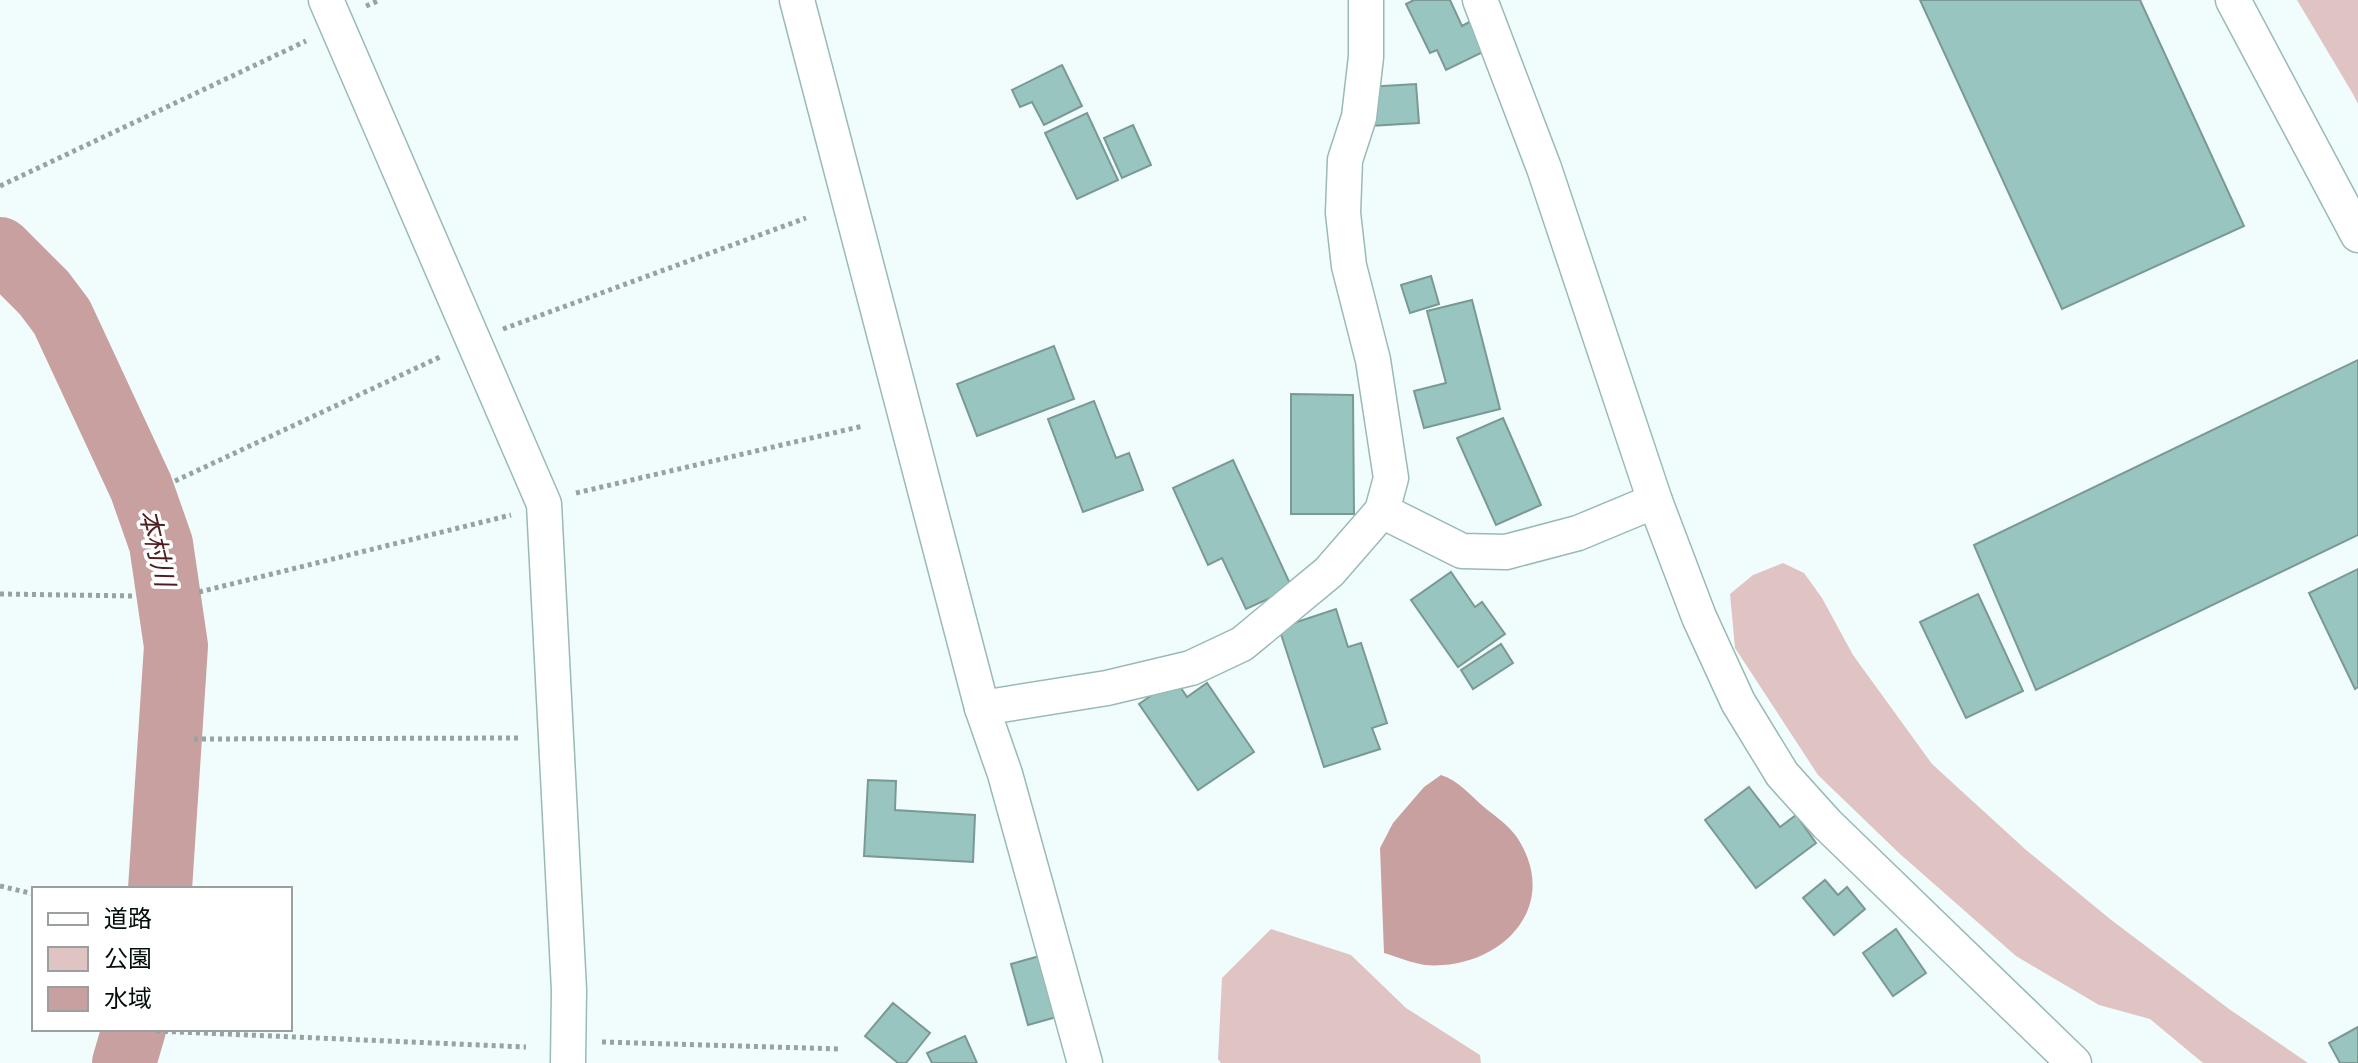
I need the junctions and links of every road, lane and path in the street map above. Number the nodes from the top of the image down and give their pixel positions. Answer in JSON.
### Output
{"nodes":[{"id":1,"x":326,"y":0,"type":"edge"},
{"id":2,"x":797,"y":0,"type":"edge"},
{"id":3,"x":1366,"y":0,"type":"edge"},
{"id":4,"x":1480,"y":0,"type":"edge"},
{"id":5,"x":2233,"y":0,"type":"edge"},
{"id":6,"x":306,"y":40,"type":"dead end"},
{"id":7,"x":0,"y":186,"type":"edge"},
{"id":8,"x":806,"y":218,"type":"dead end"},
{"id":9,"x":2358,"y":235,"type":"edge"},
{"id":10,"x":495,"y":332,"type":"dead end"},
{"id":11,"x":443,"y":355,"type":"dead end"},
{"id":12,"x":863,"y":426,"type":"dead end"},
{"id":13,"x":175,"y":481,"type":"dead end"},
{"id":14,"x":567,"y":495,"type":"dead end"},
{"id":15,"x":1655,"y":501,"type":"junction"},
{"id":16,"x":1382,"y":511,"type":"junction"},
{"id":17,"x":512,"y":515,"type":"dead end"},
{"id":18,"x":199,"y":592,"type":"dead end"},
{"id":19,"x":0,"y":594,"type":"edge"},
{"id":20,"x":134,"y":596,"type":"dead end"},
{"id":21,"x":982,"y":708,"type":"junction"},
{"id":22,"x":518,"y":738,"type":"dead end"},
{"id":23,"x":194,"y":739,"type":"dead end"},
{"id":24,"x":0,"y":886,"type":"edge"},
{"id":25,"x":32,"y":894,"type":"edge"},
{"id":26,"x":156,"y":1031,"type":"dead end"},
{"id":27,"x":526,"y":1047,"type":"dead end"},
{"id":28,"x":841,"y":1049,"type":"dead end"},
{"id":29,"x":578,"y":1052,"type":"edge"},
{"id":30,"x":1085,"y":1063,"type":"edge"},
{"id":31,"x":2074,"y":1063,"type":"edge"}],
"edges":[{"from":1,"to":29,"type":"street"},
{"from":2,"to":21,"type":"street"},
{"from":3,"to":16,"type":"street"},
{"from":4,"to":15,"type":"street"},
{"from":5,"to":9,"type":"street"},
{"from":6,"to":7,"type":"path"},
{"from":8,"to":10,"type":"path"},
{"from":11,"to":13,"type":"path"},
{"from":12,"to":14,"type":"path"},
{"from":15,"to":16,"type":"street"},
{"from":15,"to":31,"type":"street"},
{"from":16,"to":21,"type":"street"},
{"from":17,"to":18,"type":"path"},
{"from":19,"to":20,"type":"path"},
{"from":21,"to":30,"type":"street"},
{"from":22,"to":23,"type":"path"},
{"from":24,"to":25,"type":"path"},
{"from":26,"to":27,"type":"path"},
{"from":28,"to":29,"type":"path"}]}
